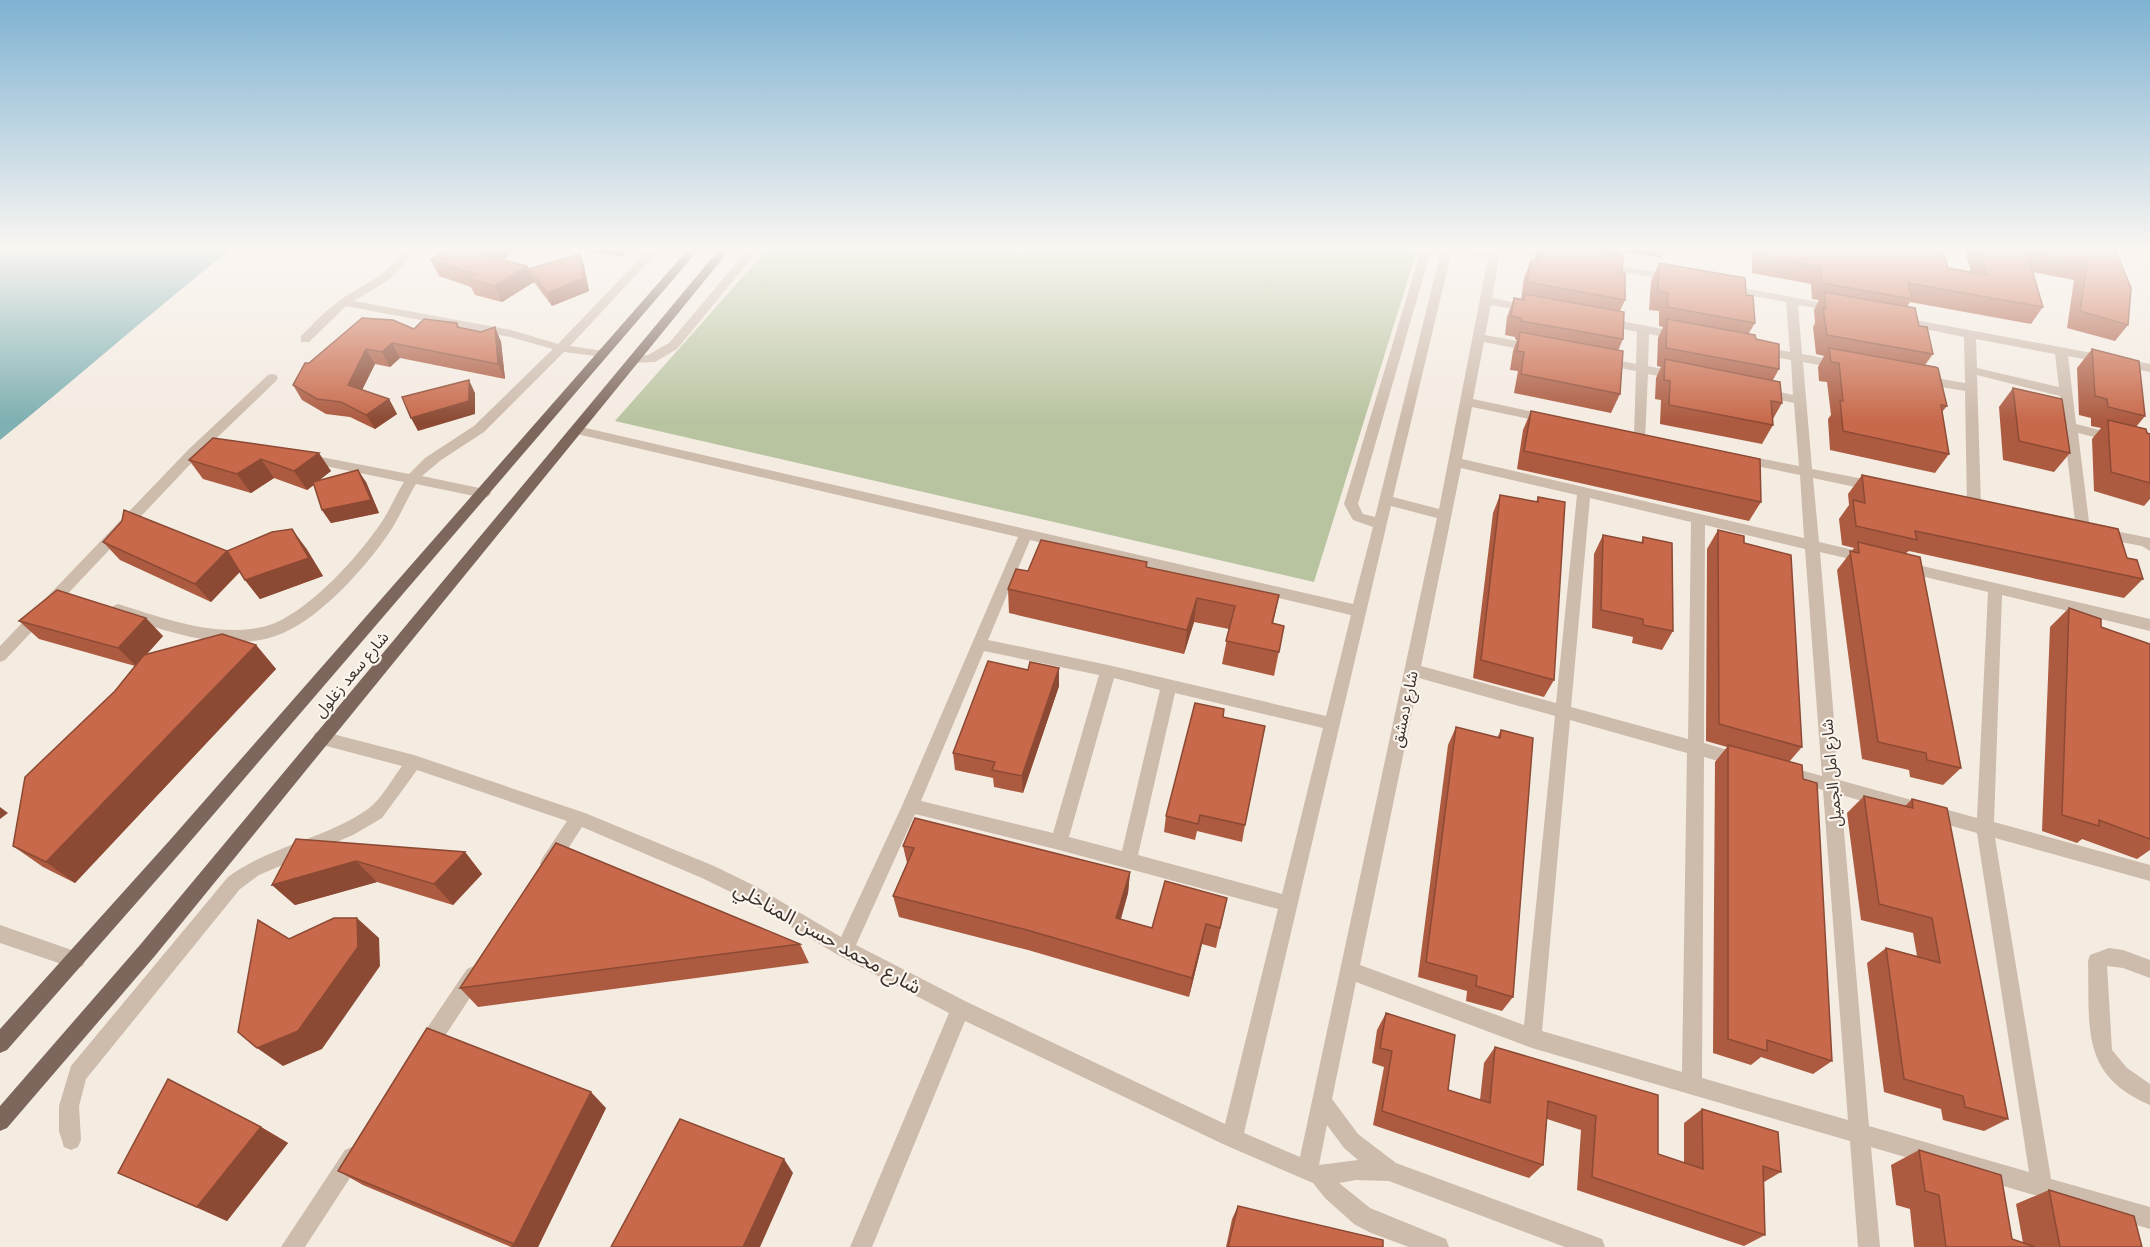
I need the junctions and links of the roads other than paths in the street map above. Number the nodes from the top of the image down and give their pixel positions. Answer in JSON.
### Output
{"nodes":[{"id":1,"x":341,"y":305,"type":"edge"},
{"id":2,"x":361,"y":305,"type":"edge"},
{"id":3,"x":602,"y":305,"type":"edge"},
{"id":4,"x":644,"y":305,"type":"edge"},
{"id":5,"x":679,"y":305,"type":"edge"},
{"id":6,"x":707,"y":305,"type":"edge"},
{"id":7,"x":1410,"y":305,"type":"edge"},
{"id":8,"x":1433,"y":305,"type":"edge"},
{"id":9,"x":1486,"y":305,"type":"edge"},
{"id":10,"x":1510,"y":305,"type":"edge"},
{"id":11,"x":1792,"y":305,"type":"edge"},
{"id":12,"x":1820,"y":305,"type":"edge"},
{"id":13,"x":1845,"y":310,"type":"edge"},
{"id":14,"x":1542,"y":311,"type":"edge"},
{"id":15,"x":1889,"y":318,"type":"edge"},
{"id":16,"x":1587,"y":319,"type":"edge"},
{"id":17,"x":1642,"y":329,"type":"junction"},
{"id":18,"x":1970,"y":334,"type":"junction"},
{"id":19,"x":1687,"y":337,"type":"edge"},
{"id":20,"x":1479,"y":338,"type":"junction"},
{"id":21,"x":305,"y":339,"type":"dead end"},
{"id":22,"x":1742,"y":347,"type":"edge"},
{"id":23,"x":561,"y":348,"type":"junction"},
{"id":24,"x":1549,"y":351,"type":"edge"},
{"id":25,"x":2061,"y":351,"type":"junction"},
{"id":26,"x":600,"y":354,"type":"junction"},
{"id":27,"x":1797,"y":357,"type":"junction"},
{"id":28,"x":633,"y":360,"type":"junction"},
{"id":29,"x":1596,"y":360,"type":"edge"},
{"id":30,"x":1855,"y":367,"type":"edge"},
{"id":31,"x":2150,"y":368,"type":"edge"},
{"id":32,"x":1391,"y":369,"type":"junction"},
{"id":33,"x":1642,"y":369,"type":"junction"},
{"id":34,"x":1971,"y":370,"type":"junction"},
{"id":35,"x":1416,"y":374,"type":"junction"},
{"id":36,"x":272,"y":378,"type":"dead end"},
{"id":37,"x":1687,"y":378,"type":"edge"},
{"id":38,"x":1913,"y":378,"type":"edge"},
{"id":39,"x":1971,"y":388,"type":"junction"},
{"id":40,"x":1744,"y":389,"type":"edge"},
{"id":41,"x":2066,"y":393,"type":"junction"},
{"id":42,"x":1800,"y":400,"type":"junction"},
{"id":43,"x":1466,"y":402,"type":"junction"},
{"id":44,"x":1559,"y":421,"type":"edge"},
{"id":45,"x":2071,"y":427,"type":"junction"},
{"id":46,"x":577,"y":429,"type":"junction"},
{"id":47,"x":1640,"y":438,"type":"edge"},
{"id":48,"x":2150,"y":447,"type":"edge"},
{"id":49,"x":287,"y":455,"type":"edge"},
{"id":50,"x":1728,"y":456,"type":"edge"},
{"id":51,"x":1454,"y":462,"type":"junction"},
{"id":52,"x":1806,"y":472,"type":"junction"},
{"id":53,"x":413,"y":479,"type":"junction"},
{"id":54,"x":1884,"y":488,"type":"edge"},
{"id":55,"x":1584,"y":492,"type":"junction"},
{"id":56,"x":484,"y":493,"type":"junction"},
{"id":57,"x":1386,"y":500,"type":"junction"},
{"id":58,"x":1974,"y":507,"type":"edge"},
{"id":59,"x":1445,"y":515,"type":"junction"},
{"id":60,"x":1698,"y":519,"type":"junction"},
{"id":61,"x":1380,"y":524,"type":"junction"},
{"id":62,"x":1026,"y":534,"type":"junction"},
{"id":63,"x":2148,"y":542,"type":"edge"},
{"id":64,"x":1812,"y":546,"type":"junction"},
{"id":65,"x":1995,"y":589,"type":"junction"},
{"id":66,"x":104,"y":605,"type":"edge"},
{"id":67,"x":1359,"y":611,"type":"junction"},
{"id":68,"x":2150,"y":625,"type":"edge"},
{"id":69,"x":978,"y":644,"type":"junction"},
{"id":70,"x":0,"y":656,"type":"edge"},
{"id":71,"x":1412,"y":670,"type":"junction"},
{"id":72,"x":1108,"y":671,"type":"junction"},
{"id":73,"x":1169,"y":686,"type":"junction"},
{"id":74,"x":1563,"y":711,"type":"junction"},
{"id":75,"x":1332,"y":724,"type":"junction"},
{"id":76,"x":321,"y":738,"type":"junction"},
{"id":77,"x":1695,"y":748,"type":"junction"},
{"id":78,"x":414,"y":762,"type":"junction"},
{"id":79,"x":1752,"y":763,"type":"edge"},
{"id":80,"x":1775,"y":770,"type":"edge"},
{"id":81,"x":1832,"y":785,"type":"junction"},
{"id":82,"x":910,"y":806,"type":"junction"},
{"id":83,"x":579,"y":818,"type":"junction"},
{"id":84,"x":1985,"y":827,"type":"junction"},
{"id":85,"x":1059,"y":842,"type":"junction"},
{"id":86,"x":1128,"y":861,"type":"junction"},
{"id":87,"x":2150,"y":873,"type":"edge"},
{"id":88,"x":540,"y":876,"type":"edge"},
{"id":89,"x":1289,"y":904,"type":"junction"},
{"id":90,"x":0,"y":934,"type":"edge"},
{"id":91,"x":845,"y":949,"type":"junction"},
{"id":92,"x":76,"y":960,"type":"junction"},
{"id":93,"x":481,"y":964,"type":"edge"},
{"id":94,"x":2150,"y":969,"type":"edge"},
{"id":95,"x":1349,"y":970,"type":"junction"},
{"id":96,"x":960,"y":1009,"type":"junction"},
{"id":97,"x":1532,"y":1038,"type":"junction"},
{"id":98,"x":0,"y":1043,"type":"edge"},
{"id":99,"x":416,"y":1062,"type":"edge"},
{"id":100,"x":1692,"y":1084,"type":"junction"},
{"id":101,"x":2150,"y":1095,"type":"edge"},
{"id":102,"x":1322,"y":1101,"type":"junction"},
{"id":103,"x":0,"y":1121,"type":"edge"},
{"id":104,"x":1860,"y":1133,"type":"junction"},
{"id":105,"x":1232,"y":1138,"type":"junction"},
{"id":106,"x":71,"y":1140,"type":"dead end"},
{"id":107,"x":364,"y":1140,"type":"edge"},
{"id":108,"x":1389,"y":1171,"type":"junction"},
{"id":109,"x":1313,"y":1173,"type":"junction"},
{"id":110,"x":2042,"y":1186,"type":"junction"},
{"id":111,"x":2150,"y":1218,"type":"edge"},
{"id":112,"x":292,"y":1247,"type":"edge"},
{"id":113,"x":861,"y":1247,"type":"edge"},
{"id":114,"x":1438,"y":1247,"type":"edge"},
{"id":115,"x":1594,"y":1247,"type":"edge"},
{"id":116,"x":1869,"y":1247,"type":"edge"}],
"edges":[{"from":1,"to":21,"type":"street"},
{"from":2,"to":23,"type":"street"},
{"from":3,"to":23,"type":"street"},
{"from":4,"to":26,"type":"main road","name":"شارع سعد زغلول"},
{"from":5,"to":28,"type":"main road","name":"شارع سعد زغلول"},
{"from":6,"to":28,"type":"street"},
{"from":7,"to":32,"type":"street"},
{"from":8,"to":35,"type":"street"},
{"from":9,"to":20,"type":"street","name":"شارع دمشق"},
{"from":10,"to":14,"type":"street"},
{"from":11,"to":27,"type":"street","name":"شارع امل الجميل"},
{"from":12,"to":13,"type":"street"},
{"from":15,"to":18,"type":"street"},
{"from":16,"to":17,"type":"street"},
{"from":17,"to":19,"type":"street"},
{"from":17,"to":33,"type":"street"},
{"from":18,"to":25,"type":"street"},
{"from":18,"to":34,"type":"street"},
{"from":20,"to":24,"type":"street"},
{"from":20,"to":43,"type":"street","name":"شارع دمشق"},
{"from":22,"to":27,"type":"street"},
{"from":23,"to":26,"type":"street"},
{"from":23,"to":53,"type":"street"},
{"from":25,"to":31,"type":"street"},
{"from":25,"to":41,"type":"street"},
{"from":26,"to":56,"type":"main road","name":"شارع سعد زغلول"},
{"from":27,"to":30,"type":"street"},
{"from":27,"to":42,"type":"street","name":"شارع امل الجميل"},
{"from":28,"to":46,"type":"main road","name":"شارع سعد زغلول"},
{"from":29,"to":33,"type":"street"},
{"from":32,"to":35,"type":"street"},
{"from":32,"to":61,"type":"street"},
{"from":33,"to":37,"type":"street"},
{"from":33,"to":47,"type":"street"},
{"from":34,"to":39,"type":"street"},
{"from":34,"to":41,"type":"street"},
{"from":35,"to":57,"type":"street"},
{"from":36,"to":70,"type":"street"},
{"from":38,"to":39,"type":"street"},
{"from":39,"to":58,"type":"street"},
{"from":40,"to":42,"type":"street"},
{"from":41,"to":45,"type":"street"},
{"from":42,"to":52,"type":"street","name":"شارع امل الجميل"},
{"from":43,"to":44,"type":"street"},
{"from":43,"to":51,"type":"street","name":"شارع دمشق"},
{"from":45,"to":48,"type":"street"},
{"from":45,"to":63,"type":"street"},
{"from":46,"to":62,"type":"street"},
{"from":46,"to":76,"type":"main road","name":"شارع سعد زغلول"},
{"from":49,"to":53,"type":"street"},
{"from":50,"to":52,"type":"street"},
{"from":51,"to":55,"type":"street"},
{"from":51,"to":59,"type":"street","name":"شارع دمشق"},
{"from":52,"to":54,"type":"street"},
{"from":52,"to":64,"type":"street","name":"شارع امل الجميل"},
{"from":53,"to":56,"type":"street"},
{"from":53,"to":66,"type":"street"},
{"from":55,"to":60,"type":"street"},
{"from":55,"to":74,"type":"street"},
{"from":56,"to":92,"type":"main road","name":"شارع سعد زغلول"},
{"from":57,"to":59,"type":"street"},
{"from":57,"to":61,"type":"street"},
{"from":59,"to":71,"type":"street","name":"شارع دمشق"},
{"from":60,"to":64,"type":"street"},
{"from":60,"to":77,"type":"street"},
{"from":61,"to":67,"type":"street"},
{"from":62,"to":67,"type":"street"},
{"from":62,"to":69,"type":"street"},
{"from":64,"to":65,"type":"street"},
{"from":64,"to":81,"type":"street","name":"شارع امل الجميل"},
{"from":65,"to":68,"type":"street"},
{"from":65,"to":84,"type":"street"},
{"from":67,"to":75,"type":"street"},
{"from":69,"to":72,"type":"street"},
{"from":69,"to":82,"type":"street"},
{"from":71,"to":74,"type":"street"},
{"from":71,"to":95,"type":"street","name":"شارع دمشق"},
{"from":72,"to":73,"type":"street"},
{"from":72,"to":85,"type":"street"},
{"from":73,"to":75,"type":"street"},
{"from":73,"to":86,"type":"street"},
{"from":74,"to":77,"type":"street"},
{"from":74,"to":97,"type":"street"},
{"from":75,"to":89,"type":"street"},
{"from":76,"to":78,"type":"street","name":"شارع محمد حسن المناخلي"},
{"from":76,"to":103,"type":"main road","name":"شارع سعد زغلول"},
{"from":77,"to":79,"type":"street"},
{"from":77,"to":100,"type":"street"},
{"from":78,"to":83,"type":"street","name":"شارع محمد حسن المناخلي"},
{"from":78,"to":106,"type":"street"},
{"from":80,"to":81,"type":"street"},
{"from":81,"to":84,"type":"street"},
{"from":81,"to":104,"type":"street","name":"شارع امل الجميل"},
{"from":82,"to":85,"type":"street"},
{"from":82,"to":91,"type":"street"},
{"from":83,"to":88,"type":"street"},
{"from":83,"to":91,"type":"street","name":"شارع محمد حسن المناخلي"},
{"from":84,"to":87,"type":"street"},
{"from":84,"to":110,"type":"street"},
{"from":85,"to":86,"type":"street"},
{"from":86,"to":89,"type":"street"},
{"from":89,"to":105,"type":"street"},
{"from":90,"to":92,"type":"street"},
{"from":91,"to":96,"type":"street","name":"شارع محمد حسن المناخلي"},
{"from":92,"to":98,"type":"main road","name":"شارع سعد زغلول"},
{"from":93,"to":99,"type":"street"},
{"from":94,"to":101,"type":"street"},
{"from":95,"to":97,"type":"street"},
{"from":95,"to":102,"type":"street","name":"شارع دمشق"},
{"from":96,"to":105,"type":"street","name":"شارع محمد حسن المناخلي"},
{"from":96,"to":113,"type":"street"},
{"from":97,"to":100,"type":"street"},
{"from":100,"to":104,"type":"street"},
{"from":102,"to":108,"type":"street"},
{"from":102,"to":109,"type":"street","name":"شارع دمشق"},
{"from":104,"to":110,"type":"street"},
{"from":104,"to":116,"type":"street","name":"شارع امل الجميل"},
{"from":105,"to":109,"type":"street","name":"شارع محمد حسن المناخلي"},
{"from":107,"to":112,"type":"street"},
{"from":108,"to":109,"type":"street"},
{"from":108,"to":115,"type":"street"},
{"from":109,"to":114,"type":"street","name":"شارع محمد حسن المناخلي"},
{"from":110,"to":111,"type":"street"}]}
